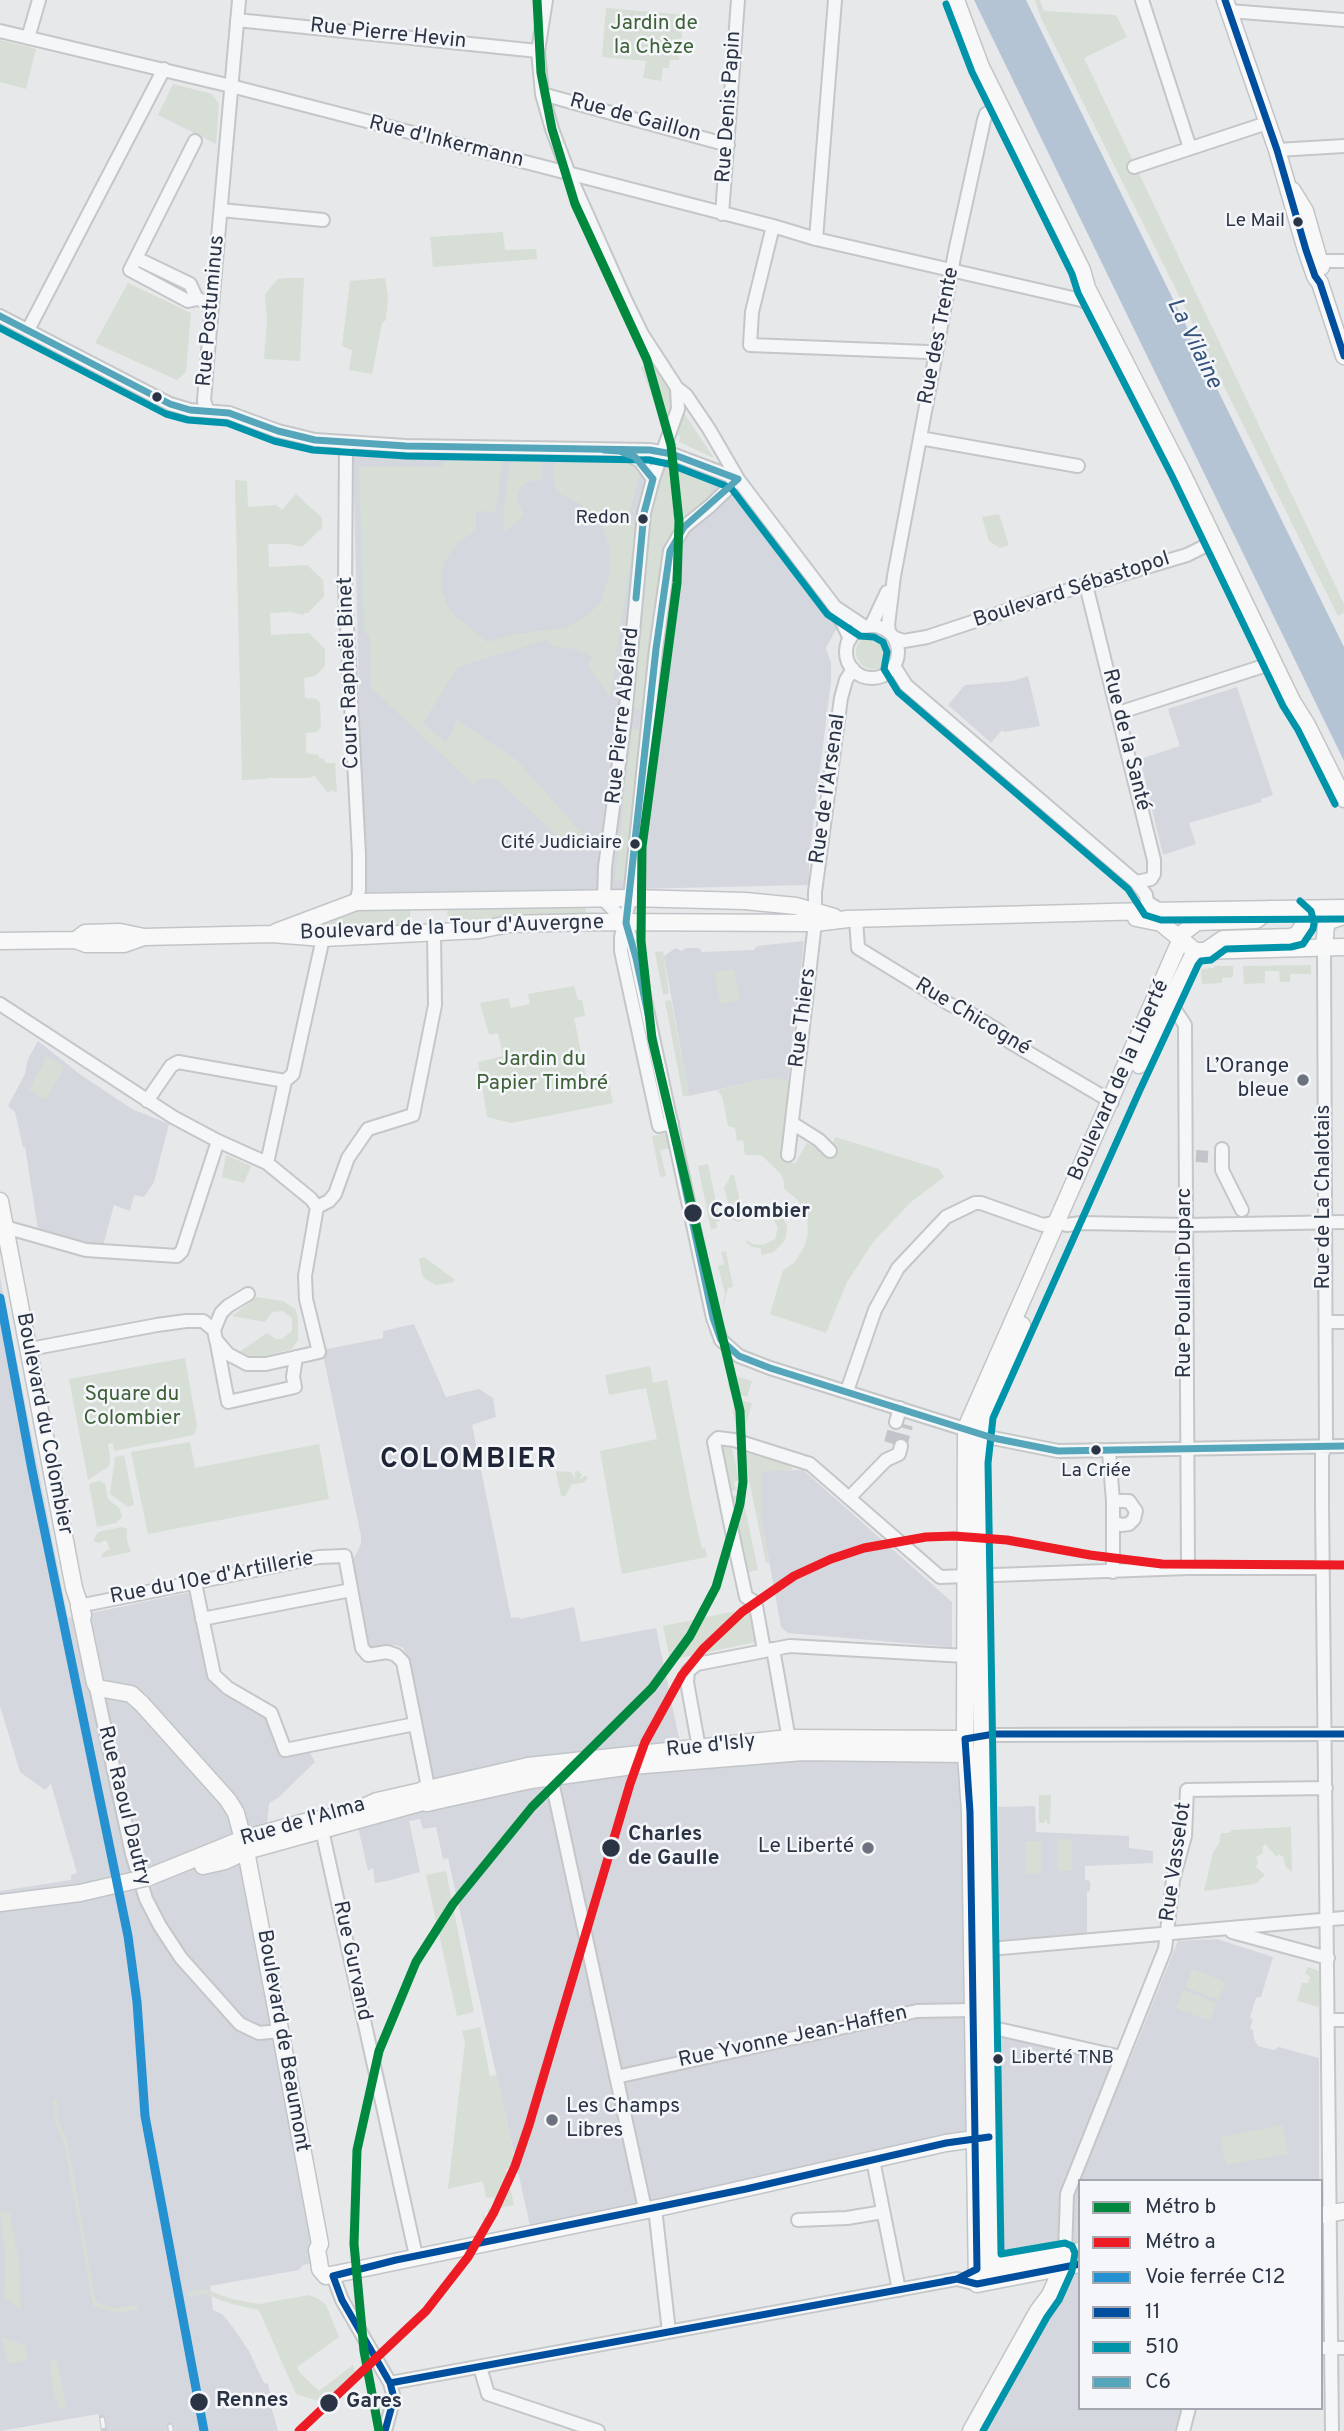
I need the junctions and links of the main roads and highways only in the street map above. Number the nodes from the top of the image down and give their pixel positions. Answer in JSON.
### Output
{"nodes":[{"id":1,"x":956,"y":0,"type":"edge"},
{"id":2,"x":1227,"y":5,"type":"edge"},
{"id":3,"x":1287,"y":183,"type":"junction"},
{"id":4,"x":1320,"y":283,"type":"junction"},
{"id":5,"x":1341,"y":337,"type":"edge"},
{"id":6,"x":1344,"y":356,"type":"edge"},
{"id":7,"x":1344,"y":799,"type":"edge"},
{"id":8,"x":1344,"y":908,"type":"edge"},
{"id":9,"x":1271,"y":909,"type":"junction"},
{"id":10,"x":1293,"y":909,"type":"junction"},
{"id":11,"x":1106,"y":913,"type":"junction"},
{"id":12,"x":1344,"y":916,"type":"edge"},
{"id":13,"x":816,"y":917,"type":"junction"},
{"id":14,"x":272,"y":934,"type":"junction"},
{"id":15,"x":1181,"y":940,"type":"junction"},
{"id":16,"x":2,"y":943,"type":"edge"},
{"id":17,"x":1324,"y":947,"type":"junction"},
{"id":18,"x":1344,"y":947,"type":"edge"},
{"id":19,"x":1201,"y":951,"type":"junction"},
{"id":20,"x":0,"y":1201,"type":"edge"},
{"id":21,"x":1062,"y":1224,"type":"junction"},
{"id":22,"x":972,"y":1576,"type":"junction"},
{"id":23,"x":790,"y":1746,"type":"junction"},
{"id":24,"x":966,"y":1746,"type":"junction"},
{"id":25,"x":549,"y":1768,"type":"junction"},
{"id":26,"x":428,"y":1794,"type":"junction"},
{"id":27,"x":984,"y":1828,"type":"junction"},
{"id":28,"x":245,"y":1845,"type":"junction"},
{"id":29,"x":0,"y":1903,"type":"edge"},
{"id":30,"x":978,"y":1950,"type":"junction"},
{"id":31,"x":980,"y":2029,"type":"junction"},
{"id":32,"x":982,"y":2138,"type":"junction"},
{"id":33,"x":1064,"y":2257,"type":"edge"},
{"id":34,"x":982,"y":2273,"type":"junction"},
{"id":35,"x":1037,"y":2273,"type":"junction"},
{"id":36,"x":1038,"y":2311,"type":"junction"},
{"id":37,"x":993,"y":2394,"type":"junction"},
{"id":38,"x":971,"y":2431,"type":"edge"},
{"id":39,"x":982,"y":2431,"type":"edge"}],
"edges":[{"from":1,"to":7,"type":"main road"},
{"from":2,"to":3,"type":"main road"},
{"from":3,"to":4,"type":"main road"},
{"from":3,"to":4,"type":"main road"},
{"from":4,"to":5,"type":"main road"},
{"from":5,"to":6,"type":"main road"},
{"from":8,"to":10,"type":"main road","name":"Boulevard de la Tour d'Auvergne"},
{"from":9,"to":10,"type":"main road","name":"Boulevard de la Tour d'Auvergne"},
{"from":9,"to":11,"type":"main road","name":"Boulevard de la Tour d'Auvergne"},
{"from":9,"to":15,"type":"main road"},
{"from":10,"to":19,"type":"main road"},
{"from":11,"to":13,"type":"main road","name":"Boulevard de la Tour d'Auvergne"},
{"from":11,"to":15,"type":"main road","name":"Boulevard de la Tour d'Auvergne"},
{"from":12,"to":17,"type":"main road"},
{"from":13,"to":14,"type":"main road","name":"Boulevard de la Tour d'Auvergne"},
{"from":13,"to":14,"type":"main road","name":"Boulevard de la Tour d'Auvergne"},
{"from":14,"to":16,"type":"main road","name":"Boulevard de la Tour d'Auvergne"},
{"from":15,"to":19,"type":"main road","name":"Boulevard de la Tour d'Auvergne"},
{"from":15,"to":21,"type":"main road","name":"Boulevard de la Liberté"},
{"from":17,"to":18,"type":"main road"},
{"from":17,"to":19,"type":"main road"},
{"from":19,"to":21,"type":"main road","name":"Boulevard de la Liberté"},
{"from":20,"to":28,"type":"main road","name":"Boulevard du Colombier"},
{"from":21,"to":22,"type":"main road","name":"Boulevard de la Liberté"},
{"from":22,"to":24,"type":"main road","name":"Boulevard de la Liberté"},
{"from":22,"to":27,"type":"main road","name":"Boulevard de la Liberté"},
{"from":23,"to":24,"type":"main road","name":"Rue d'Isly"},
{"from":23,"to":25,"type":"main road","name":"Rue d'Isly"},
{"from":23,"to":25,"type":"main road","name":"Rue d'Isly"},
{"from":24,"to":27,"type":"main road"},
{"from":24,"to":30,"type":"main road","name":"Boulevard de la Liberté"},
{"from":25,"to":26,"type":"main road","name":"Rue de l'Alma"},
{"from":26,"to":28,"type":"main road","name":"Rue de l'Alma"},
{"from":26,"to":28,"type":"main road","name":"Rue de l'Alma"},
{"from":27,"to":30,"type":"main road","name":"Boulevard de la Liberté"},
{"from":28,"to":29,"type":"main road","name":"Rue de l'Alma","bridge":true},
{"from":28,"to":32,"type":"main road","name":"Boulevard de Beaumont"},
{"from":30,"to":31,"type":"main road","name":"Boulevard de la Liberté"},
{"from":30,"to":31,"type":"main road","name":"Boulevard de la Liberté"},
{"from":31,"to":32,"type":"main road","name":"Boulevard de la Liberté"},
{"from":32,"to":34,"type":"main road","name":"Boulevard de la Liberté"},
{"from":33,"to":34,"type":"main road"},
{"from":33,"to":35,"type":"main road"},
{"from":33,"to":36,"type":"main road"},
{"from":34,"to":35,"type":"main road"},
{"from":35,"to":36,"type":"main road"},
{"from":36,"to":37,"type":"main road"},
{"from":37,"to":38,"type":"main road"},
{"from":37,"to":39,"type":"main road"}]}
